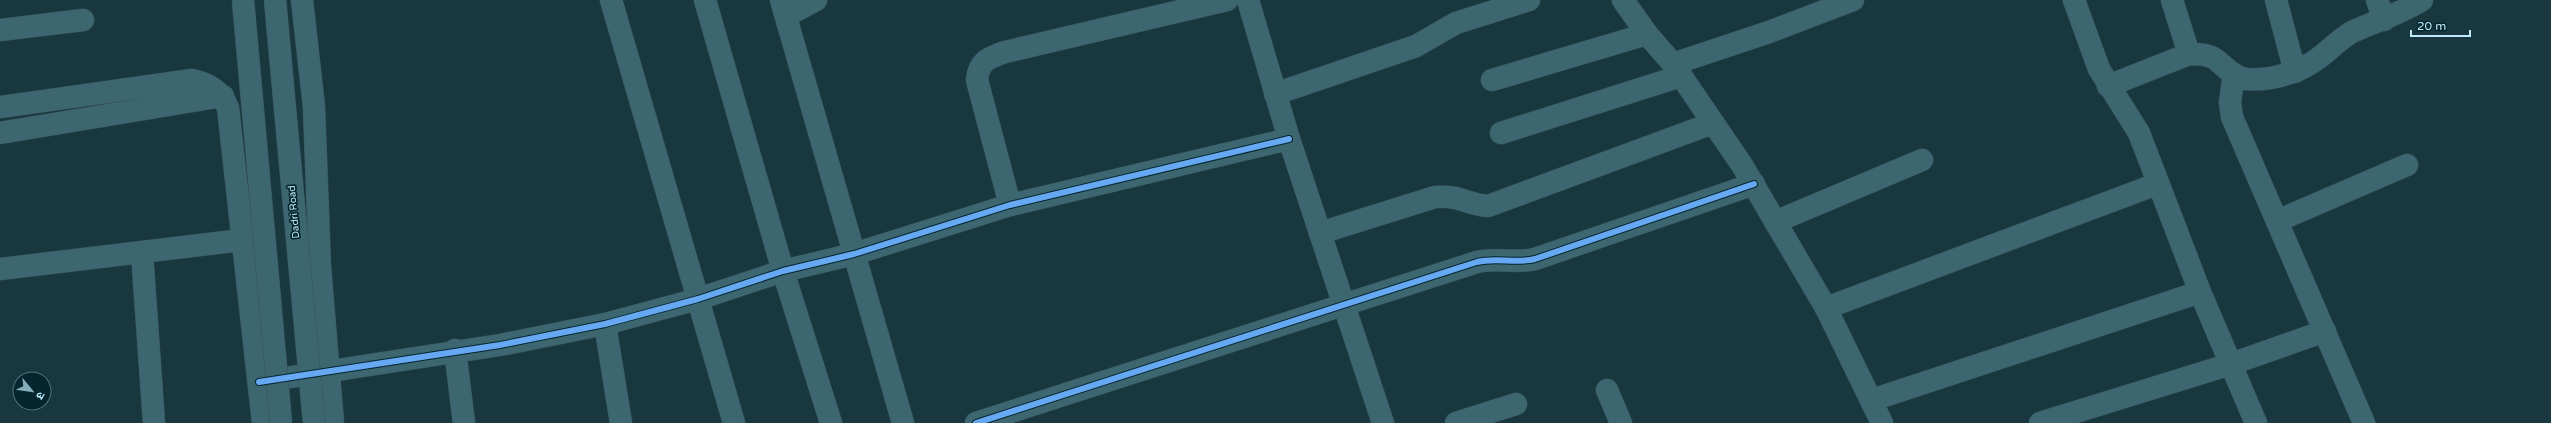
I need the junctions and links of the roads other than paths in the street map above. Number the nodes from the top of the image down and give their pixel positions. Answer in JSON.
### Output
{"nodes":[{"id":1,"x":243,"y":0,"type":"edge"},
{"id":2,"x":275,"y":0,"type":"edge"},
{"id":3,"x":302,"y":0,"type":"edge"},
{"id":4,"x":611,"y":0,"type":"edge"},
{"id":5,"x":705,"y":0,"type":"edge"},
{"id":6,"x":816,"y":0,"type":"edge"},
{"id":7,"x":1226,"y":0,"type":"edge"},
{"id":8,"x":1248,"y":0,"type":"edge"},
{"id":9,"x":1529,"y":0,"type":"edge"},
{"id":10,"x":1623,"y":0,"type":"edge"},
{"id":11,"x":1853,"y":0,"type":"edge"},
{"id":12,"x":2074,"y":0,"type":"edge"},
{"id":13,"x":2172,"y":0,"type":"edge"},
{"id":14,"x":2276,"y":0,"type":"edge"},
{"id":15,"x":2422,"y":0,"type":"edge"},
{"id":16,"x":784,"y":8,"type":"edge"},
{"id":17,"x":2381,"y":10,"type":"edge"},
{"id":18,"x":83,"y":20,"type":"dead end"},
{"id":19,"x":0,"y":30,"type":"edge"},
{"id":20,"x":1647,"y":34,"type":"junction"},
{"id":21,"x":2189,"y":54,"type":"junction"},
{"id":22,"x":1677,"y":70,"type":"junction"},
{"id":23,"x":2295,"y":72,"type":"junction"},
{"id":24,"x":2234,"y":74,"type":"junction"},
{"id":25,"x":1492,"y":80,"type":"dead end"},
{"id":26,"x":2108,"y":86,"type":"junction"},
{"id":27,"x":1275,"y":94,"type":"junction"},
{"id":28,"x":223,"y":96,"type":"junction"},
{"id":29,"x":0,"y":107,"type":"edge"},
{"id":30,"x":1714,"y":123,"type":"junction"},
{"id":31,"x":0,"y":132,"type":"edge"},
{"id":32,"x":1501,"y":133,"type":"dead end"},
{"id":33,"x":1289,"y":139,"type":"junction"},
{"id":34,"x":1922,"y":160,"type":"dead end"},
{"id":35,"x":2407,"y":165,"type":"dead end"},
{"id":36,"x":1754,"y":184,"type":"junction"},
{"id":37,"x":2157,"y":184,"type":"junction"},
{"id":38,"x":1010,"y":205,"type":"junction"},
{"id":39,"x":2277,"y":221,"type":"junction"},
{"id":40,"x":1775,"y":222,"type":"junction"},
{"id":41,"x":1320,"y":233,"type":"junction"},
{"id":42,"x":242,"y":240,"type":"junction"},
{"id":43,"x":142,"y":253,"type":"junction"},
{"id":44,"x":854,"y":254,"type":"junction"},
{"id":45,"x":0,"y":270,"type":"edge"},
{"id":46,"x":782,"y":271,"type":"junction"},
{"id":47,"x":2200,"y":292,"type":"junction"},
{"id":48,"x":698,"y":299,"type":"junction"},
{"id":49,"x":1343,"y":305,"type":"junction"},
{"id":50,"x":1826,"y":308,"type":"junction"},
{"id":51,"x":605,"y":324,"type":"junction"},
{"id":52,"x":2324,"y":331,"type":"junction"},
{"id":53,"x":455,"y":350,"type":"junction"},
{"id":54,"x":2231,"y":364,"type":"junction"},
{"id":55,"x":328,"y":371,"type":"junction"},
{"id":56,"x":259,"y":382,"type":"junction"},
{"id":57,"x":1608,"y":390,"type":"dead end"},
{"id":58,"x":1872,"y":400,"type":"junction"},
{"id":59,"x":1516,"y":404,"type":"dead end"},
{"id":60,"x":1879,"y":422,"type":"edge"},
{"id":61,"x":154,"y":423,"type":"edge"},
{"id":62,"x":263,"y":423,"type":"edge"},
{"id":63,"x":281,"y":423,"type":"edge"},
{"id":64,"x":314,"y":423,"type":"edge"},
{"id":65,"x":333,"y":423,"type":"edge"},
{"id":66,"x":464,"y":423,"type":"edge"},
{"id":67,"x":621,"y":423,"type":"edge"},
{"id":68,"x":734,"y":423,"type":"edge"},
{"id":69,"x":831,"y":423,"type":"edge"},
{"id":70,"x":903,"y":423,"type":"edge"},
{"id":71,"x":976,"y":423,"type":"edge"},
{"id":72,"x":1383,"y":423,"type":"edge"},
{"id":73,"x":1456,"y":423,"type":"edge"},
{"id":74,"x":1621,"y":423,"type":"edge"},
{"id":75,"x":2040,"y":423,"type":"edge"},
{"id":76,"x":2256,"y":423,"type":"edge"},
{"id":77,"x":2364,"y":423,"type":"edge"}],
"edges":[{"from":1,"to":63,"type":"street","bridge":true},
{"from":2,"to":64,"type":"street","name":"Dadri Road","bridge":true},
{"from":3,"to":55,"type":"street"},
{"from":4,"to":48,"type":"street"},
{"from":5,"to":46,"type":"street"},
{"from":6,"to":16,"type":"street"},
{"from":7,"to":38,"type":"street"},
{"from":8,"to":27,"type":"street"},
{"from":9,"to":27,"type":"street"},
{"from":10,"to":20,"type":"street"},
{"from":11,"to":22,"type":"street"},
{"from":12,"to":26,"type":"street"},
{"from":13,"to":21,"type":"street"},
{"from":14,"to":23,"type":"street"},
{"from":15,"to":17,"type":"street"},
{"from":16,"to":44,"type":"street"},
{"from":17,"to":23,"type":"street"},
{"from":18,"to":19,"type":"street"},
{"from":20,"to":22,"type":"street"},
{"from":20,"to":25,"type":"street"},
{"from":21,"to":24,"type":"street"},
{"from":21,"to":26,"type":"street"},
{"from":22,"to":30,"type":"street"},
{"from":22,"to":32,"type":"street"},
{"from":23,"to":24,"type":"street"},
{"from":24,"to":39,"type":"street"},
{"from":26,"to":37,"type":"street"},
{"from":27,"to":33,"type":"street"},
{"from":28,"to":29,"type":"street"},
{"from":28,"to":31,"type":"street"},
{"from":28,"to":42,"type":"street"},
{"from":30,"to":36,"type":"street"},
{"from":30,"to":41,"type":"street"},
{"from":33,"to":38,"type":"street"},
{"from":33,"to":41,"type":"street"},
{"from":34,"to":40,"type":"street"},
{"from":35,"to":39,"type":"street"},
{"from":36,"to":40,"type":"street"},
{"from":36,"to":49,"type":"street"},
{"from":37,"to":47,"type":"street"},
{"from":37,"to":50,"type":"street"},
{"from":38,"to":44,"type":"street"},
{"from":39,"to":52,"type":"street"},
{"from":40,"to":50,"type":"street"},
{"from":41,"to":49,"type":"street"},
{"from":42,"to":43,"type":"street"},
{"from":42,"to":56,"type":"street"},
{"from":43,"to":45,"type":"street"},
{"from":43,"to":61,"type":"street"},
{"from":44,"to":46,"type":"street"},
{"from":44,"to":70,"type":"street"},
{"from":46,"to":48,"type":"street"},
{"from":46,"to":69,"type":"street"},
{"from":47,"to":54,"type":"street"},
{"from":47,"to":58,"type":"street"},
{"from":48,"to":51,"type":"street"},
{"from":48,"to":68,"type":"street"},
{"from":49,"to":71,"type":"street"},
{"from":49,"to":72,"type":"street"},
{"from":50,"to":58,"type":"street"},
{"from":51,"to":53,"type":"street"},
{"from":51,"to":67,"type":"street"},
{"from":52,"to":54,"type":"street"},
{"from":52,"to":77,"type":"street"},
{"from":53,"to":55,"type":"street"},
{"from":53,"to":66,"type":"street"},
{"from":54,"to":75,"type":"street"},
{"from":54,"to":76,"type":"street"},
{"from":55,"to":56,"type":"street"},
{"from":55,"to":65,"type":"street"},
{"from":56,"to":62,"type":"street"},
{"from":57,"to":74,"type":"street"},
{"from":58,"to":60,"type":"street"},
{"from":59,"to":73,"type":"street"}]}
